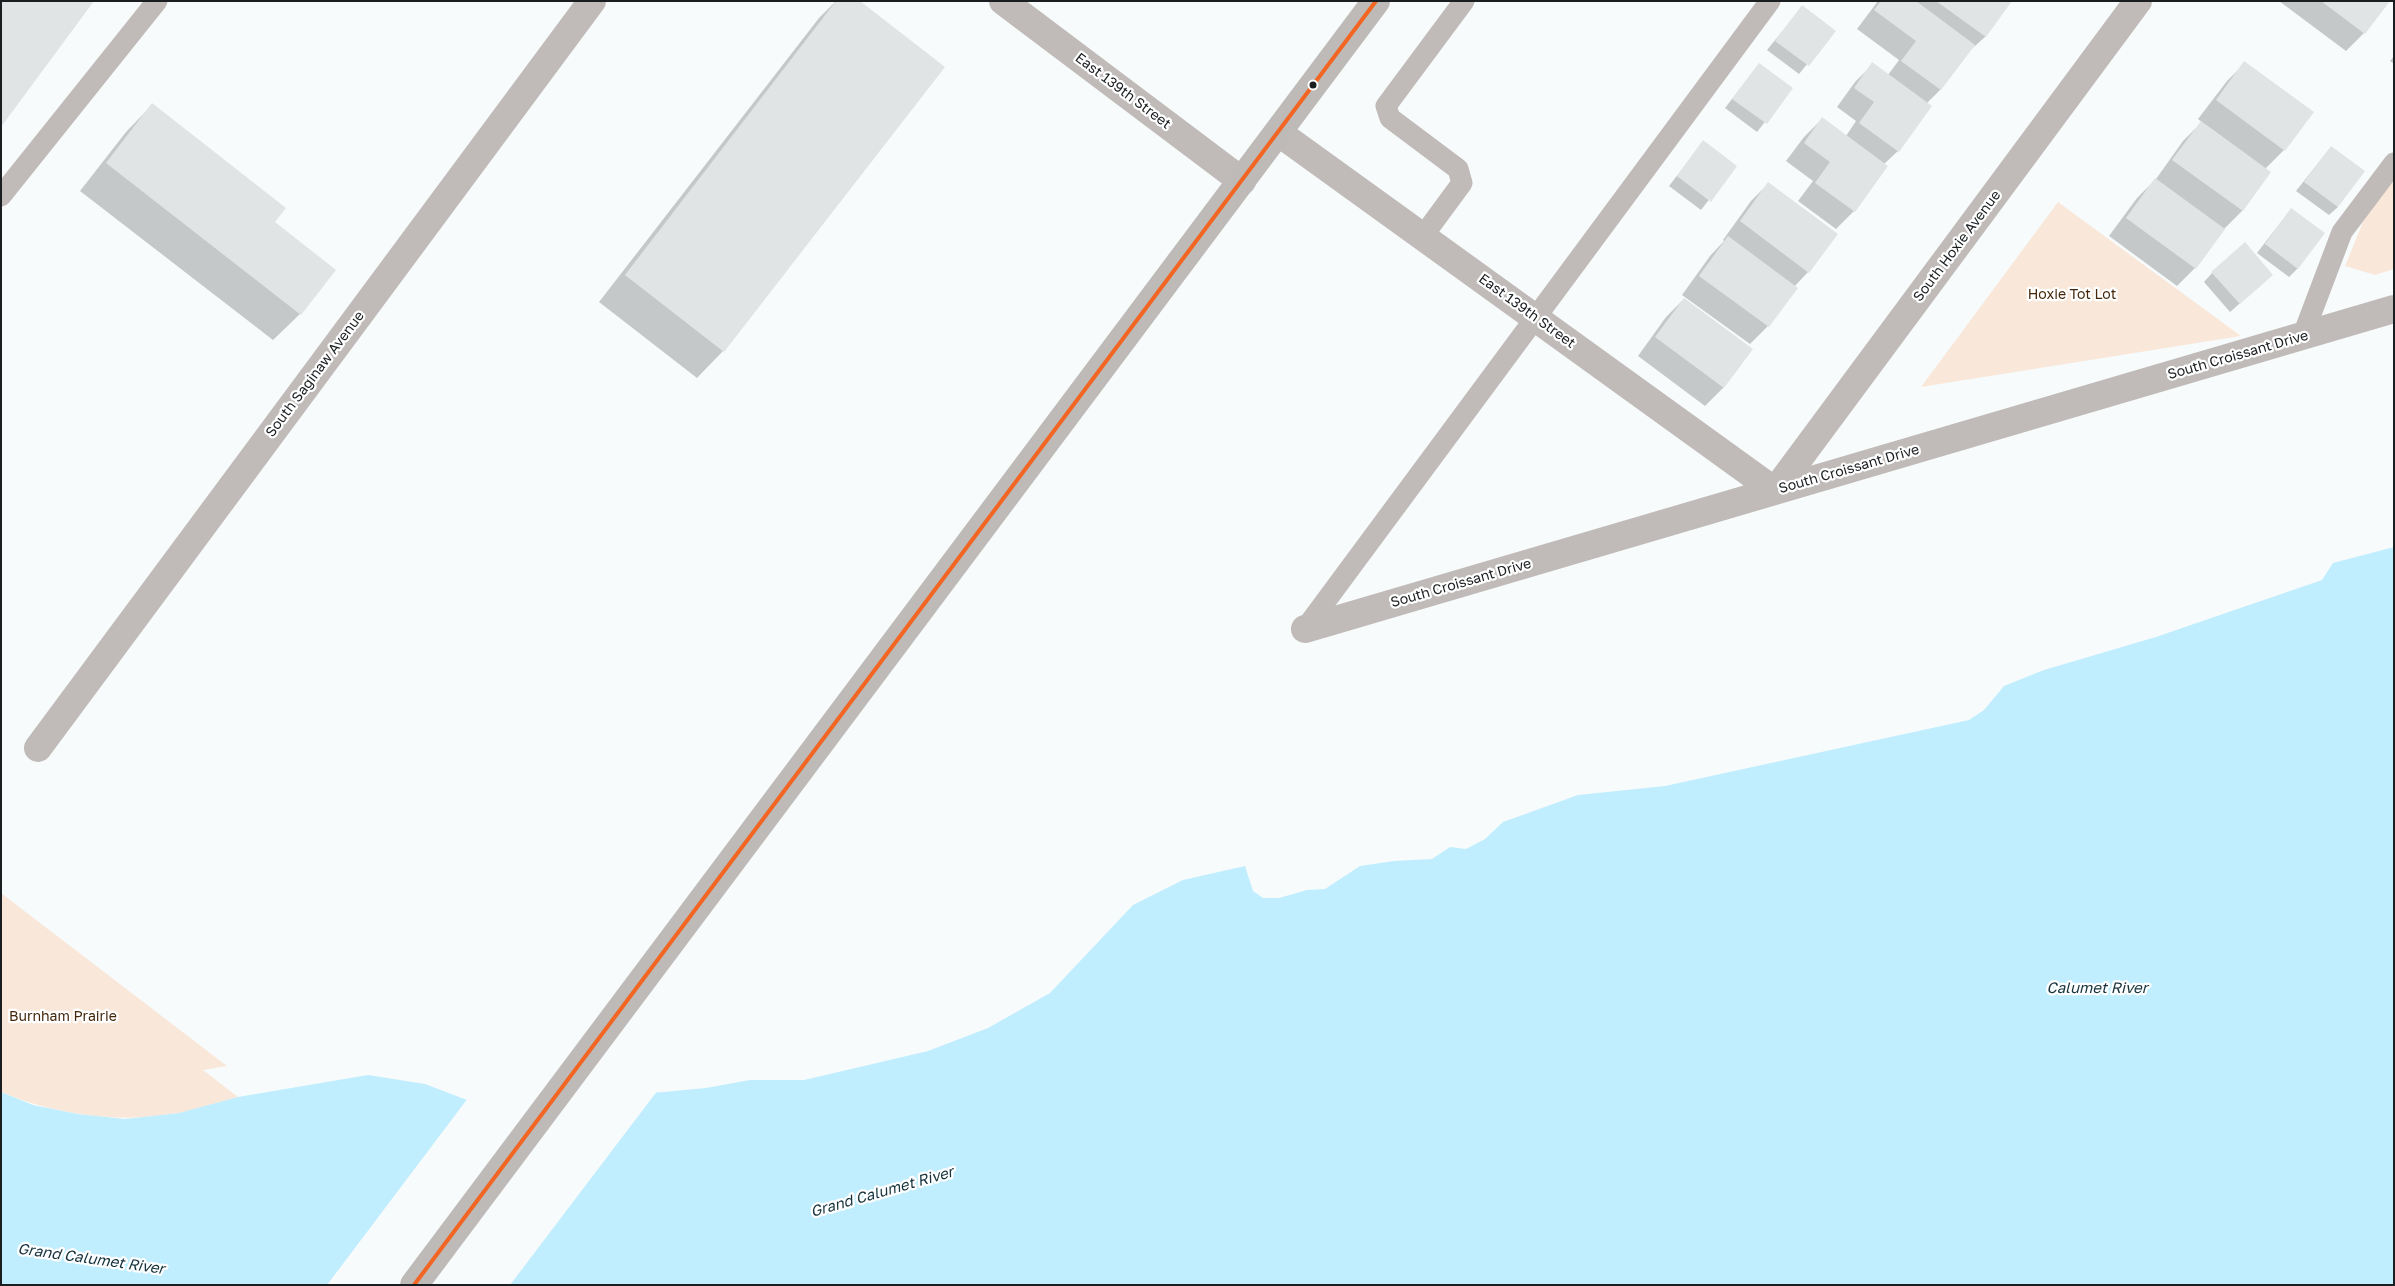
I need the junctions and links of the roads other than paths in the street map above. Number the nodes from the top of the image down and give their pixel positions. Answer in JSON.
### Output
{"nodes":[{"id":1,"x":158,"y":1,"type":"edge"},
{"id":2,"x":592,"y":1,"type":"edge"},
{"id":3,"x":1003,"y":1,"type":"edge"},
{"id":4,"x":1376,"y":1,"type":"edge"},
{"id":5,"x":1464,"y":1,"type":"edge"},
{"id":6,"x":1770,"y":1,"type":"edge"},
{"id":7,"x":2138,"y":1,"type":"edge"},
{"id":8,"x":1279,"y":132,"type":"junction"},
{"id":9,"x":2394,"y":163,"type":"edge"},
{"id":10,"x":1242,"y":181,"type":"junction"},
{"id":11,"x":1,"y":196,"type":"edge"},
{"id":12,"x":1423,"y":236,"type":"junction"},
{"id":13,"x":2394,"y":308,"type":"edge"},
{"id":14,"x":1536,"y":318,"type":"junction"},
{"id":15,"x":2303,"y":335,"type":"junction"},
{"id":16,"x":1775,"y":490,"type":"junction"},
{"id":17,"x":1305,"y":629,"type":"joint"},
{"id":18,"x":38,"y":748,"type":"dead end"},
{"id":19,"x":414,"y":1285,"type":"edge"}],
"edges":[{"from":1,"to":11,"type":"lane"},
{"from":2,"to":18,"type":"street","name":"South Saginaw Avenue"},
{"from":3,"to":10,"type":"street","name":"East 139th Street"},
{"from":4,"to":8,"type":"main road"},
{"from":5,"to":12,"type":"lane"},
{"from":6,"to":14,"type":"lane"},
{"from":7,"to":16,"type":"street","name":"South Hoxie Avenue"},
{"from":8,"to":10,"type":"main road"},
{"from":8,"to":12,"type":"street","name":"East 139th Street"},
{"from":9,"to":15,"type":"lane"},
{"from":10,"to":19,"type":"main road"},
{"from":12,"to":14,"type":"street","name":"East 139th Street"},
{"from":13,"to":15,"type":"street","name":"South Croissant Drive"},
{"from":14,"to":16,"type":"street","name":"East 139th Street"},
{"from":14,"to":17,"type":"lane"},
{"from":15,"to":16,"type":"street","name":"South Croissant Drive"},
{"from":16,"to":17,"type":"street","name":"South Croissant Drive"}]}
